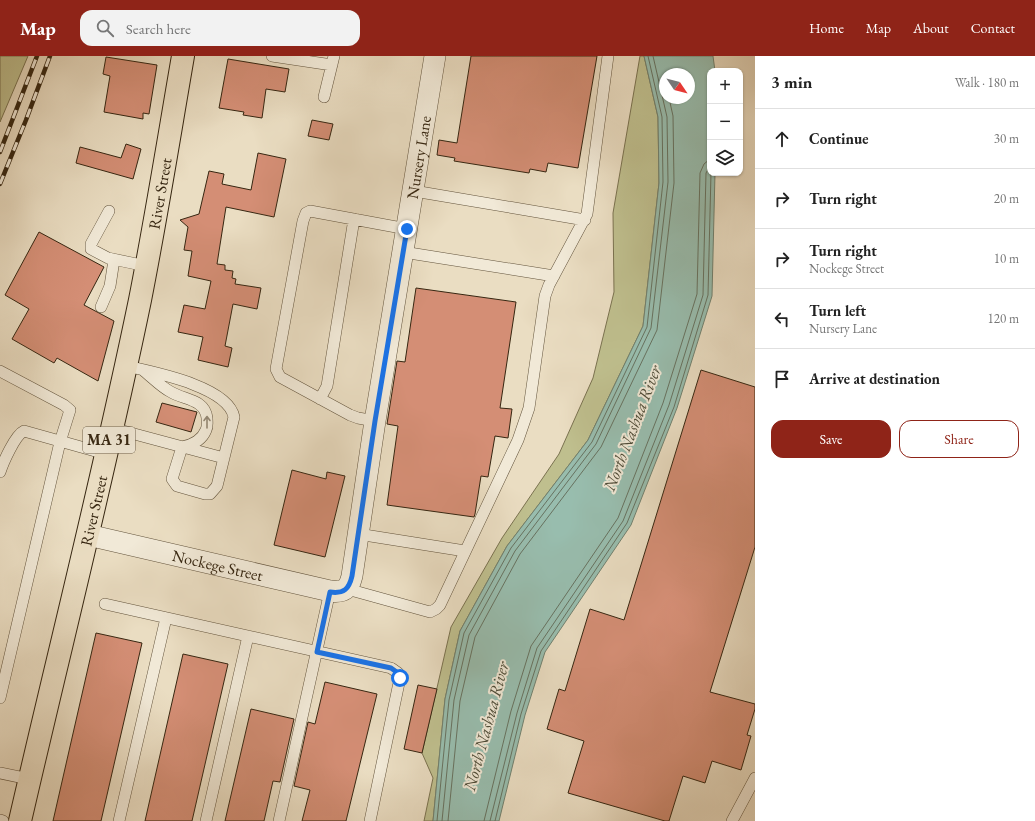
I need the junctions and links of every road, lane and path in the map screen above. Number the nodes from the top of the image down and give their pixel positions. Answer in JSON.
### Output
{"nodes":[{"id":1,"x":183,"y":56,"type":"edge"},
{"id":2,"x":272,"y":56,"type":"edge"},
{"id":3,"x":436,"y":56,"type":"edge"},
{"id":4,"x":608,"y":56,"type":"edge"},
{"id":5,"x":333,"y":60,"type":"edge"},
{"id":6,"x":324,"y":97,"type":"dead end"},
{"id":7,"x":414,"y":191,"type":"junction"},
{"id":8,"x":109,"y":211,"type":"dead end"},
{"id":9,"x":354,"y":219,"type":"junction"},
{"id":10,"x":585,"y":220,"type":"junction"},
{"id":11,"x":407,"y":229,"type":"junction"},
{"id":12,"x":403,"y":252,"type":"junction"},
{"id":13,"x":114,"y":260,"type":"junction"},
{"id":14,"x":146,"y":266,"type":"junction"},
{"id":15,"x":554,"y":276,"type":"junction"},
{"id":16,"x":100,"y":307,"type":"dead end"},
{"id":17,"x":135,"y":368,"type":"junction"},
{"id":18,"x":0,"y":370,"type":"edge"},
{"id":19,"x":320,"y":399,"type":"junction"},
{"id":20,"x":375,"y":421,"type":"junction"},
{"id":21,"x":112,"y":428,"type":"junction"},
{"id":22,"x":60,"y":442,"type":"junction"},
{"id":23,"x":182,"y":447,"type":"junction"},
{"id":24,"x":106,"y":454,"type":"junction"},
{"id":25,"x":224,"y":458,"type":"junction"},
{"id":26,"x":0,"y":472,"type":"edge"},
{"id":27,"x":358,"y":534,"type":"junction"},
{"id":28,"x":88,"y":535,"type":"junction"},
{"id":29,"x":465,"y":552,"type":"junction"},
{"id":30,"x":338,"y":590,"type":"junction"},
{"id":31,"x":105,"y":604,"type":"dead end"},
{"id":32,"x":166,"y":618,"type":"junction"},
{"id":33,"x":248,"y":636,"type":"junction"},
{"id":34,"x":317,"y":652,"type":"junction"},
{"id":35,"x":0,"y":698,"type":"edge"},
{"id":36,"x":0,"y":773,"type":"edge"},
{"id":37,"x":755,"y":778,"type":"edge"},
{"id":38,"x":29,"y":779,"type":"junction"},
{"id":39,"x":20,"y":821,"type":"edge"},
{"id":40,"x":119,"y":821,"type":"edge"},
{"id":41,"x":206,"y":821,"type":"edge"},
{"id":42,"x":279,"y":821,"type":"edge"},
{"id":43,"x":370,"y":821,"type":"edge"},
{"id":44,"x":732,"y":821,"type":"edge"}],
"edges":[{"from":1,"to":14,"type":"highway","name":"River Street","number":"MA 31"},
{"from":2,"to":5,"type":"lane"},
{"from":3,"to":7,"type":"street","name":"Nursery Lane"},
{"from":4,"to":10,"type":"lane"},
{"from":5,"to":6,"type":"lane"},
{"from":7,"to":10,"type":"lane"},
{"from":7,"to":11,"type":"street","name":"Nursery Lane"},
{"from":8,"to":13,"type":"lane"},
{"from":9,"to":11,"type":"lane"},
{"from":9,"to":19,"type":"lane"},
{"from":9,"to":19,"type":"lane"},
{"from":10,"to":15,"type":"lane"},
{"from":11,"to":12,"type":"street","name":"Nursery Lane"},
{"from":12,"to":15,"type":"lane"},
{"from":12,"to":20,"type":"street","name":"Nursery Lane"},
{"from":13,"to":14,"type":"lane"},
{"from":13,"to":16,"type":"lane"},
{"from":14,"to":17,"type":"highway","name":"River Street","number":"MA 31"},
{"from":15,"to":29,"type":"lane"},
{"from":17,"to":21,"type":"highway","name":"River Street","number":"MA 31"},
{"from":23,"to":17,"type":"lane","one_way":true},
{"from":17,"to":25,"type":"lane"},
{"from":18,"to":22,"type":"lane"},
{"from":19,"to":20,"type":"lane"},
{"from":20,"to":27,"type":"street","name":"Nursery Lane"},
{"from":21,"to":23,"type":"lane"},
{"from":21,"to":24,"type":"highway","name":"River Street","number":"MA 31"},
{"from":22,"to":24,"type":"lane"},
{"from":22,"to":26,"type":"lane"},
{"from":22,"to":35,"type":"lane"},
{"from":23,"to":25,"type":"lane"},
{"from":23,"to":25,"type":"lane"},
{"from":24,"to":28,"type":"highway","name":"River Street","number":"MA 31"},
{"from":27,"to":29,"type":"lane"},
{"from":27,"to":30,"type":"street","name":"Nursery Lane"},
{"from":28,"to":30,"type":"street","name":"Nockege Street"},
{"from":28,"to":38,"type":"highway","name":"River Street","number":"MA 31"},
{"from":29,"to":30,"type":"lane"},
{"from":30,"to":34,"type":"lane"},
{"from":31,"to":32,"type":"lane"},
{"from":32,"to":33,"type":"lane"},
{"from":32,"to":40,"type":"lane"},
{"from":33,"to":34,"type":"lane"},
{"from":33,"to":41,"type":"lane"},
{"from":34,"to":42,"type":"lane"},
{"from":34,"to":43,"type":"lane"},
{"from":36,"to":38,"type":"lane"},
{"from":37,"to":44,"type":"lane"},
{"from":38,"to":39,"type":"highway","name":"River Street","number":"MA 31"}]}
